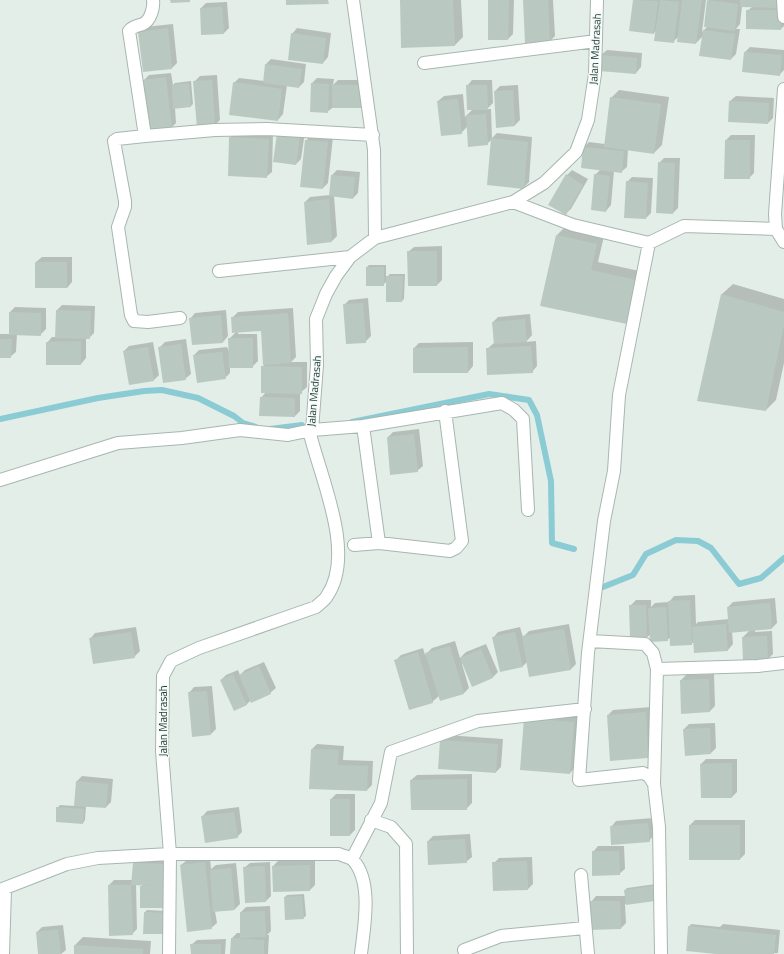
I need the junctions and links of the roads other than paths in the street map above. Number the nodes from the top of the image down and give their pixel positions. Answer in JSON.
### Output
{"nodes":[{"id":1,"x":154,"y":0,"type":"edge"},
{"id":2,"x":353,"y":0,"type":"edge"},
{"id":3,"x":597,"y":0,"type":"edge"},
{"id":4,"x":783,"y":0,"type":"edge"},
{"id":5,"x":784,"y":17,"type":"edge"},
{"id":6,"x":596,"y":41,"type":"junction"},
{"id":7,"x":424,"y":62,"type":"dead end"},
{"id":8,"x":784,"y":90,"type":"edge"},
{"id":9,"x":373,"y":134,"type":"junction"},
{"id":10,"x":145,"y":136,"type":"junction"},
{"id":11,"x":513,"y":202,"type":"junction"},
{"id":12,"x":776,"y":229,"type":"junction"},
{"id":13,"x":375,"y":238,"type":"junction"},
{"id":14,"x":784,"y":242,"type":"edge"},
{"id":15,"x":649,"y":243,"type":"junction"},
{"id":16,"x":350,"y":257,"type":"junction"},
{"id":17,"x":219,"y":271,"type":"dead end"},
{"id":18,"x":180,"y":318,"type":"dead end"},
{"id":19,"x":445,"y":412,"type":"junction"},
{"id":20,"x":363,"y":426,"type":"junction"},
{"id":21,"x":312,"y":430,"type":"junction"},
{"id":22,"x":0,"y":480,"type":"edge"},
{"id":23,"x":528,"y":510,"type":"dead end"},
{"id":24,"x":379,"y":543,"type":"junction"},
{"id":25,"x":354,"y":545,"type":"dead end"},
{"id":26,"x":590,"y":641,"type":"junction"},
{"id":27,"x":784,"y":663,"type":"edge"},
{"id":28,"x":657,"y":669,"type":"junction"},
{"id":29,"x":585,"y":709,"type":"junction"},
{"id":30,"x":654,"y":784,"type":"junction"},
{"id":31,"x":371,"y":820,"type":"junction"},
{"id":32,"x":170,"y":854,"type":"junction"},
{"id":33,"x":352,"y":859,"type":"junction"},
{"id":34,"x":581,"y":875,"type":"dead end"},
{"id":35,"x":2,"y":890,"type":"edge"},
{"id":36,"x":585,"y":928,"type":"junction"},
{"id":37,"x":464,"y":950,"type":"dead end"},
{"id":38,"x":3,"y":954,"type":"edge"},
{"id":39,"x":169,"y":954,"type":"edge"},
{"id":40,"x":361,"y":954,"type":"edge"},
{"id":41,"x":407,"y":954,"type":"edge"},
{"id":42,"x":588,"y":954,"type":"edge"},
{"id":43,"x":661,"y":954,"type":"edge"}],
"edges":[{"from":1,"to":10,"type":"street"},
{"from":2,"to":9,"type":"street"},
{"from":3,"to":6,"type":"street","name":"Jalan Madrasah"},
{"from":4,"to":5,"type":"street"},
{"from":6,"to":7,"type":"street"},
{"from":6,"to":11,"type":"street","name":"Jalan Madrasah"},
{"from":8,"to":12,"type":"street"},
{"from":9,"to":10,"type":"street"},
{"from":9,"to":13,"type":"street"},
{"from":10,"to":18,"type":"street"},
{"from":11,"to":13,"type":"street","name":"Jalan Madrasah"},
{"from":11,"to":15,"type":"street"},
{"from":12,"to":14,"type":"street"},
{"from":12,"to":15,"type":"street"},
{"from":13,"to":16,"type":"street","name":"Jalan Madrasah"},
{"from":15,"to":26,"type":"street"},
{"from":16,"to":17,"type":"street"},
{"from":16,"to":21,"type":"street","name":"Jalan Madrasah"},
{"from":19,"to":20,"type":"street"},
{"from":19,"to":23,"type":"street"},
{"from":19,"to":24,"type":"street"},
{"from":20,"to":21,"type":"street"},
{"from":20,"to":24,"type":"street"},
{"from":21,"to":22,"type":"street"},
{"from":21,"to":32,"type":"street","name":"Jalan Madrasah"},
{"from":24,"to":25,"type":"street"},
{"from":26,"to":28,"type":"street"},
{"from":26,"to":29,"type":"street"},
{"from":27,"to":28,"type":"street"},
{"from":28,"to":30,"type":"street"},
{"from":29,"to":30,"type":"street"},
{"from":29,"to":31,"type":"street"},
{"from":30,"to":43,"type":"street"},
{"from":31,"to":33,"type":"street"},
{"from":31,"to":41,"type":"street"},
{"from":32,"to":33,"type":"street"},
{"from":32,"to":35,"type":"street"},
{"from":32,"to":39,"type":"street","name":"Jalan Madrasah"},
{"from":33,"to":40,"type":"street"},
{"from":34,"to":36,"type":"street"},
{"from":35,"to":38,"type":"street"},
{"from":36,"to":37,"type":"street"},
{"from":36,"to":42,"type":"street"}]}
